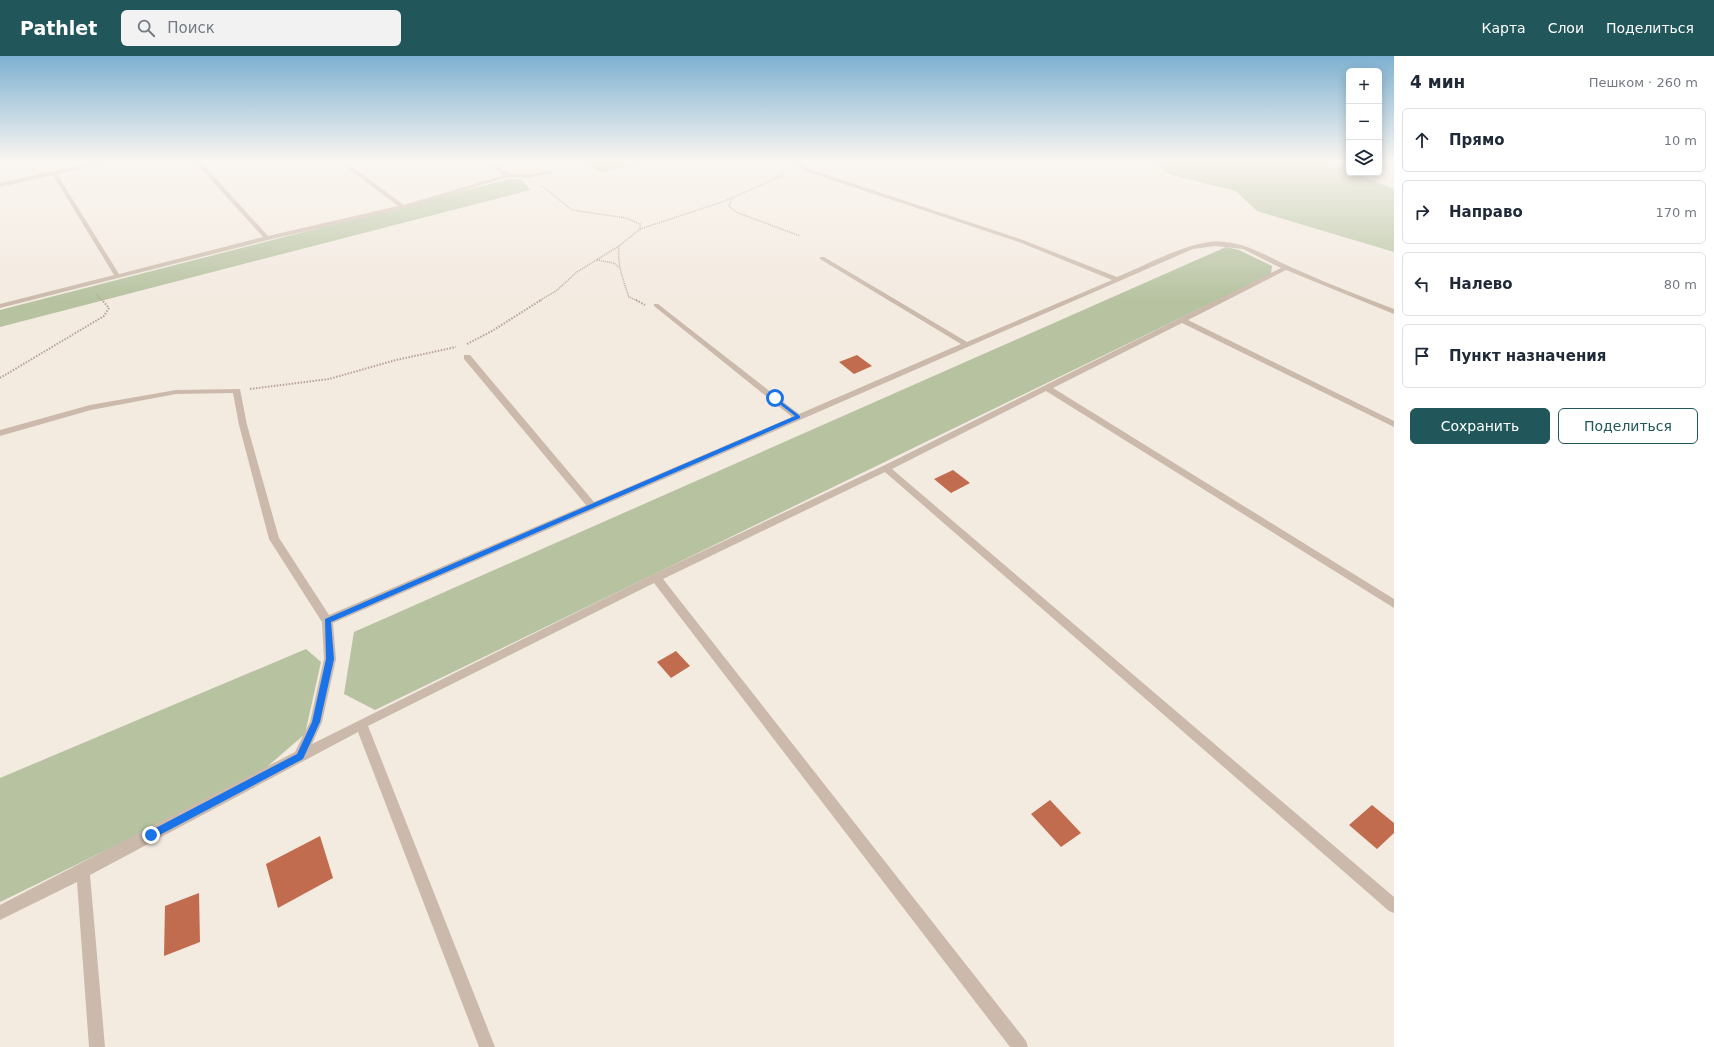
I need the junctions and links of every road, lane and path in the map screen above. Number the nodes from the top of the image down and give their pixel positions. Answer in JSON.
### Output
{"nodes":[{"id":1,"x":75,"y":207,"type":"edge"},
{"id":2,"x":239,"y":207,"type":"edge"},
{"id":3,"x":402,"y":207,"type":"edge"},
{"id":4,"x":569,"y":207,"type":"edge"},
{"id":5,"x":705,"y":207,"type":"edge"},
{"id":6,"x":730,"y":207,"type":"edge"},
{"id":7,"x":919,"y":207,"type":"edge"},
{"id":8,"x":640,"y":229,"type":"junction"},
{"id":9,"x":800,"y":236,"type":"dead end"},
{"id":10,"x":267,"y":238,"type":"junction"},
{"id":11,"x":619,"y":246,"type":"junction"},
{"id":12,"x":822,"y":258,"type":"dead end"},
{"id":13,"x":596,"y":260,"type":"junction"},
{"id":14,"x":619,"y":268,"type":"junction"},
{"id":15,"x":1286,"y":268,"type":"junction"},
{"id":16,"x":117,"y":275,"type":"junction"},
{"id":17,"x":1116,"y":279,"type":"junction"},
{"id":18,"x":94,"y":292,"type":"dead end"},
{"id":19,"x":656,"y":305,"type":"joint"},
{"id":20,"x":0,"y":306,"type":"edge"},
{"id":21,"x":1394,"y":312,"type":"edge"},
{"id":22,"x":1182,"y":320,"type":"junction"},
{"id":23,"x":966,"y":344,"type":"junction"},
{"id":24,"x":464,"y":345,"type":"dead end"},
{"id":25,"x":457,"y":347,"type":"dead end"},
{"id":26,"x":467,"y":357,"type":"dead end"},
{"id":27,"x":0,"y":378,"type":"edge"},
{"id":28,"x":1047,"y":388,"type":"junction"},
{"id":29,"x":237,"y":391,"type":"junction"},
{"id":30,"x":798,"y":417,"type":"junction"},
{"id":31,"x":1394,"y":424,"type":"edge"},
{"id":32,"x":0,"y":433,"type":"edge"},
{"id":33,"x":886,"y":468,"type":"junction"},
{"id":34,"x":592,"y":506,"type":"junction"},
{"id":35,"x":656,"y":578,"type":"junction"},
{"id":36,"x":1394,"y":604,"type":"edge"},
{"id":37,"x":327,"y":621,"type":"junction"},
{"id":38,"x":361,"y":724,"type":"junction"},
{"id":39,"x":300,"y":756,"type":"junction"},
{"id":40,"x":83,"y":871,"type":"junction"},
{"id":41,"x":1394,"y":906,"type":"edge"},
{"id":42,"x":0,"y":913,"type":"edge"},
{"id":43,"x":97,"y":1047,"type":"edge"},
{"id":44,"x":487,"y":1047,"type":"edge"},
{"id":45,"x":1020,"y":1047,"type":"edge"}],
"edges":[{"from":1,"to":16,"type":"street"},
{"from":2,"to":10,"type":"street"},
{"from":3,"to":10,"type":"street"},
{"from":4,"to":8,"type":"path"},
{"from":5,"to":8,"type":"path"},
{"from":6,"to":9,"type":"path"},
{"from":7,"to":17,"type":"street"},
{"from":8,"to":11,"type":"path"},
{"from":10,"to":16,"type":"street"},
{"from":11,"to":13,"type":"path"},
{"from":11,"to":14,"type":"path"},
{"from":12,"to":23,"type":"street"},
{"from":13,"to":14,"type":"path"},
{"from":13,"to":24,"type":"path"},
{"from":14,"to":19,"type":"path"},
{"from":15,"to":17,"type":"street"},
{"from":15,"to":21,"type":"street"},
{"from":15,"to":22,"type":"street"},
{"from":16,"to":20,"type":"street"},
{"from":17,"to":23,"type":"street"},
{"from":18,"to":27,"type":"path"},
{"from":19,"to":30,"type":"street"},
{"from":22,"to":28,"type":"street"},
{"from":22,"to":31,"type":"street"},
{"from":23,"to":30,"type":"street"},
{"from":25,"to":29,"type":"path"},
{"from":26,"to":34,"type":"street"},
{"from":28,"to":33,"type":"street"},
{"from":28,"to":36,"type":"street"},
{"from":29,"to":32,"type":"street"},
{"from":29,"to":37,"type":"street"},
{"from":30,"to":34,"type":"street"},
{"from":33,"to":35,"type":"street"},
{"from":33,"to":41,"type":"street"},
{"from":34,"to":37,"type":"street"},
{"from":35,"to":38,"type":"street"},
{"from":35,"to":45,"type":"street"},
{"from":37,"to":39,"type":"street"},
{"from":38,"to":39,"type":"street"},
{"from":38,"to":44,"type":"street"},
{"from":39,"to":40,"type":"street"},
{"from":40,"to":42,"type":"street"},
{"from":40,"to":43,"type":"street"}]}
